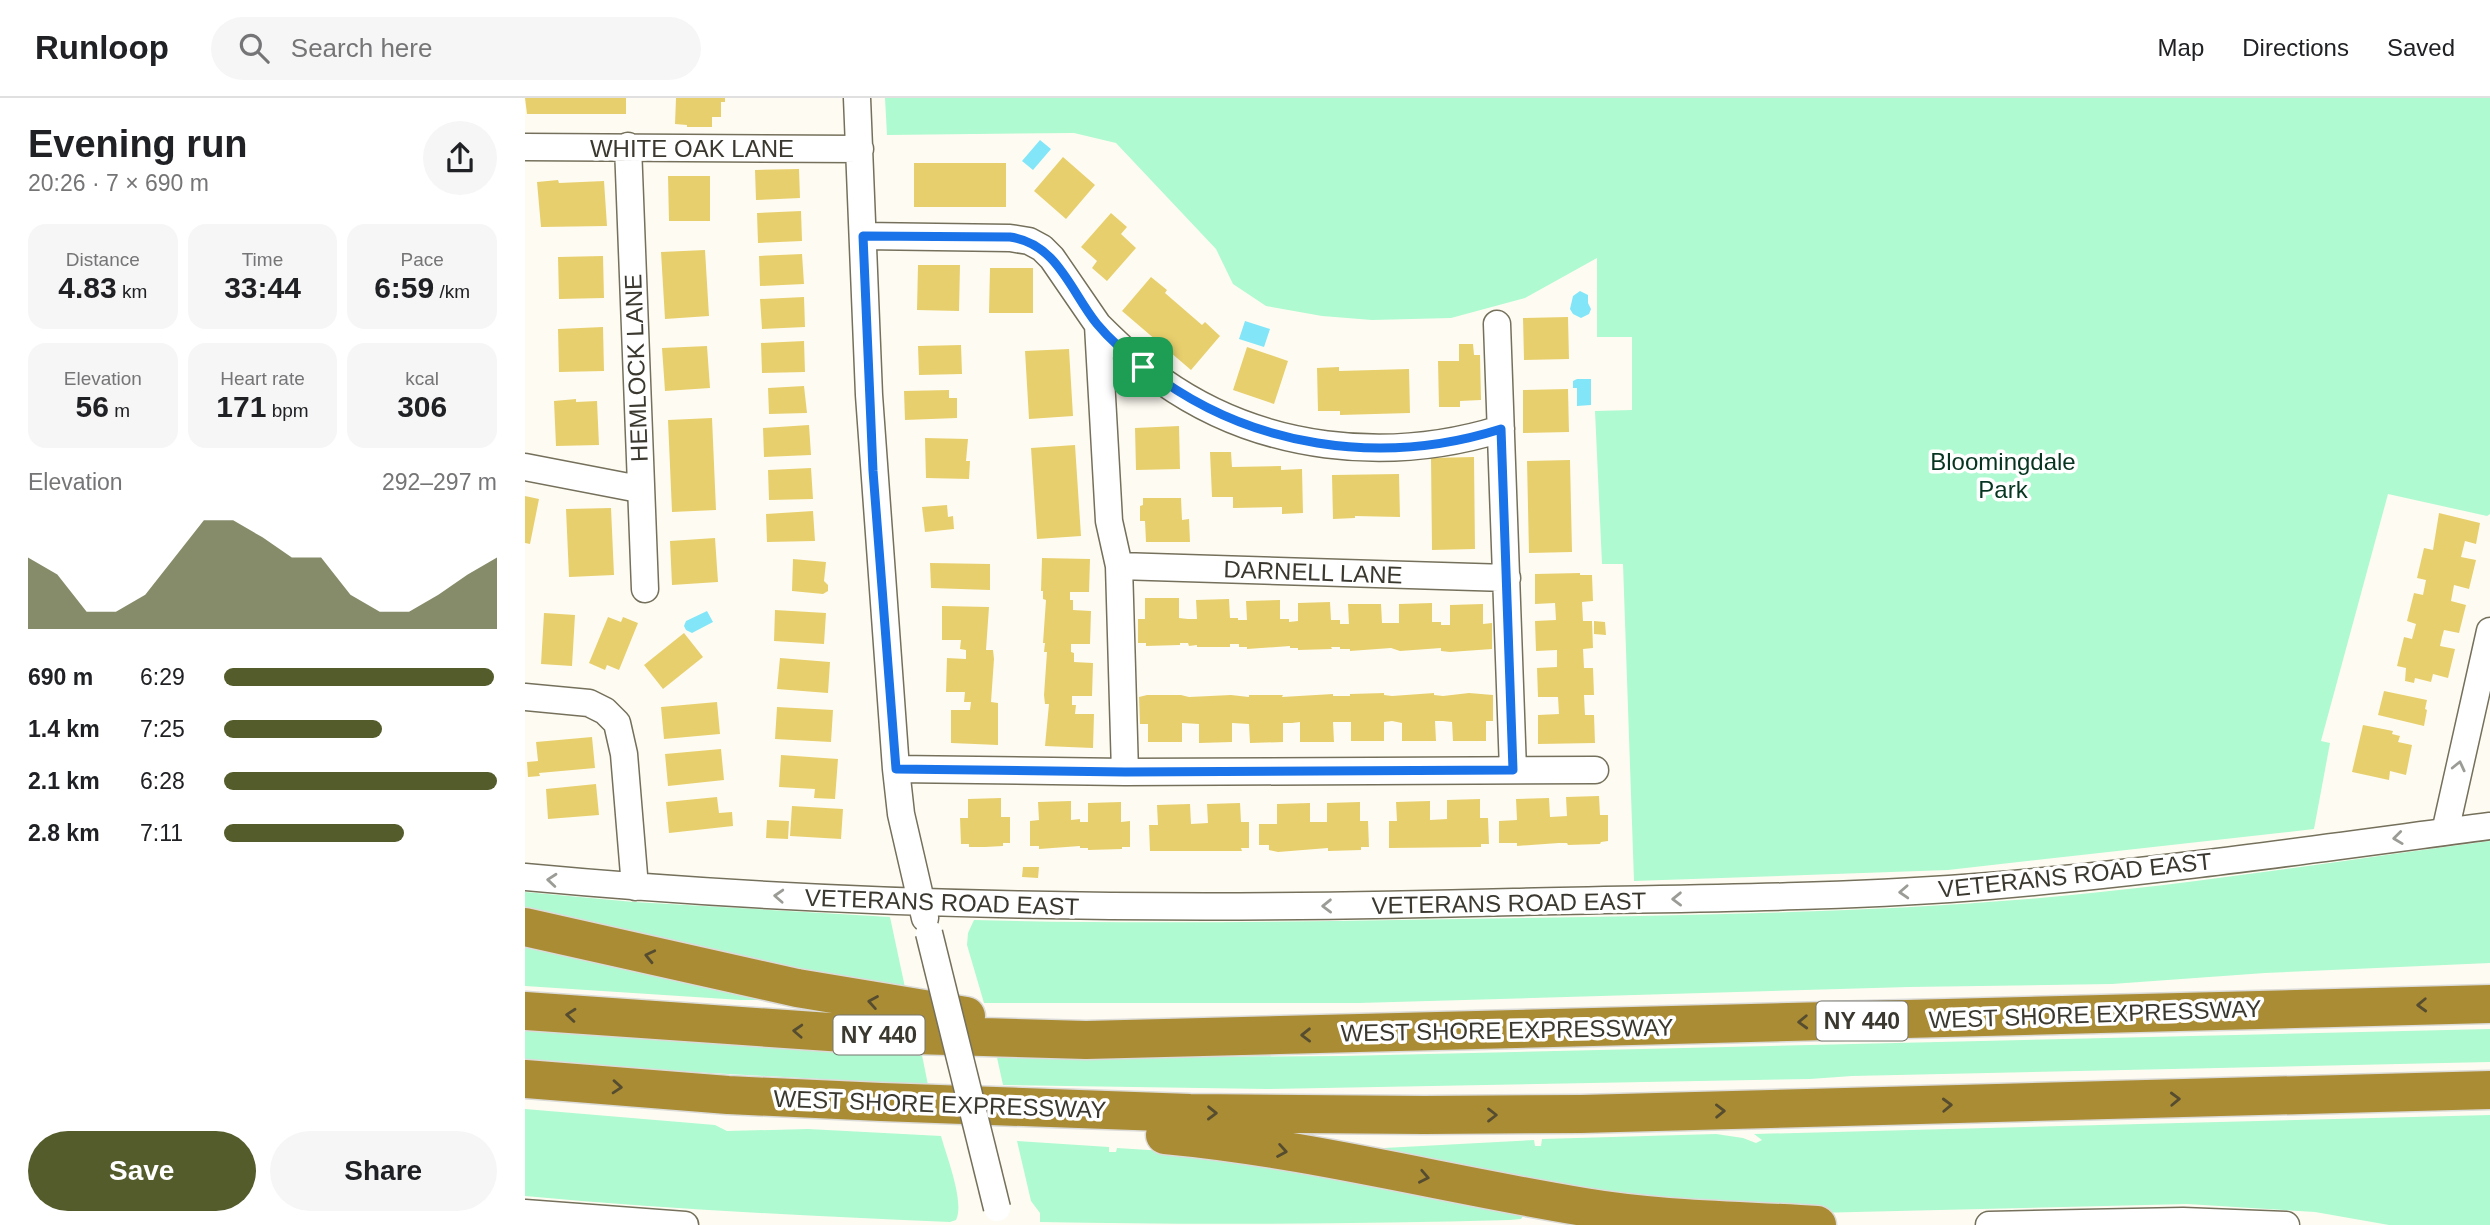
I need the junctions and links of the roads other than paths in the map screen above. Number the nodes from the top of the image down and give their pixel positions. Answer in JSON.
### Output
{"nodes":[{"id":1,"x":857,"y":98,"type":"edge"},
{"id":2,"x":628,"y":146,"type":"junction"},
{"id":3,"x":525,"y":147,"type":"edge"},
{"id":4,"x":860,"y":149,"type":"junction"},
{"id":5,"x":863,"y":236,"type":"junction"},
{"id":6,"x":1497,"y":324,"type":"dead end"},
{"id":7,"x":1098,"y":325,"type":"junction"},
{"id":8,"x":1501,"y":429,"type":"junction"},
{"id":9,"x":525,"y":467,"type":"edge"},
{"id":10,"x":639,"y":489,"type":"junction"},
{"id":11,"x":1119,"y":566,"type":"junction"},
{"id":12,"x":1507,"y":578,"type":"junction"},
{"id":13,"x":645,"y":589,"type":"dead end"},
{"id":14,"x":2490,"y":631,"type":"edge"},
{"id":15,"x":525,"y":697,"type":"edge"},
{"id":16,"x":896,"y":769,"type":"junction"},
{"id":17,"x":1513,"y":770,"type":"junction"},
{"id":18,"x":1595,"y":770,"type":"dead end"},
{"id":19,"x":1125,"y":772,"type":"junction"},
{"id":20,"x":2490,"y":826,"type":"edge"},
{"id":21,"x":2445,"y":832,"type":"junction"},
{"id":22,"x":525,"y":877,"type":"edge"},
{"id":23,"x":635,"y":887,"type":"junction"},
{"id":24,"x":921,"y":902,"type":"junction"},
{"id":25,"x":525,"y":928,"type":"edge"},
{"id":26,"x":2490,"y":1004,"type":"edge"},
{"id":27,"x":525,"y":1011,"type":"edge"},
{"id":28,"x":1233,"y":1036,"type":"junction"},
{"id":29,"x":525,"y":1079,"type":"edge"},
{"id":30,"x":2490,"y":1090,"type":"edge"},
{"id":31,"x":728,"y":1095,"type":"junction"},
{"id":32,"x":525,"y":1213,"type":"edge"},
{"id":33,"x":999,"y":1216,"type":"edge"},
{"id":34,"x":685,"y":1225,"type":"edge"},
{"id":35,"x":1817,"y":1225,"type":"edge"},
{"id":36,"x":1989,"y":1225,"type":"edge"},
{"id":37,"x":2286,"y":1225,"type":"edge"}],
"edges":[{"from":1,"to":4,"type":"street"},
{"from":2,"to":3,"type":"street","name":"WHITE OAK LANE"},
{"from":2,"to":4,"type":"street","name":"WHITE OAK LANE"},
{"from":2,"to":10,"type":"street","name":"HEMLOCK LANE"},
{"from":4,"to":5,"type":"street"},
{"from":5,"to":7,"type":"street"},
{"from":5,"to":16,"type":"street"},
{"from":6,"to":8,"type":"street"},
{"from":7,"to":8,"type":"street"},
{"from":7,"to":11,"type":"street"},
{"from":8,"to":12,"type":"street"},
{"from":9,"to":10,"type":"street"},
{"from":10,"to":13,"type":"street","name":"HEMLOCK LANE"},
{"from":11,"to":12,"type":"street","name":"DARNELL LANE"},
{"from":11,"to":19,"type":"street"},
{"from":12,"to":17,"type":"street"},
{"from":21,"to":14,"type":"street","one_way":true},
{"from":15,"to":23,"type":"street"},
{"from":16,"to":19,"type":"street"},
{"from":16,"to":24,"type":"street"},
{"from":17,"to":18,"type":"street"},
{"from":17,"to":19,"type":"street"},
{"from":20,"to":21,"type":"street","name":"VETERANS ROAD EAST"},
{"from":21,"to":24,"type":"street","name":"VETERANS ROAD EAST","one_way":true},
{"from":23,"to":22,"type":"street","name":"VETERANS ROAD EAST","one_way":true},
{"from":24,"to":23,"type":"street","name":"VETERANS ROAD EAST","one_way":true},
{"from":24,"to":33,"type":"street","bridge":true},
{"from":28,"to":25,"type":"highway","one_way":true},
{"from":26,"to":28,"type":"highway","name":"WEST SHORE EXPRESSWAY","number":"NY 440","one_way":true},
{"from":28,"to":27,"type":"highway","name":"WEST SHORE EXPRESSWAY","number":"NY 440","one_way":true},
{"from":29,"to":31,"type":"highway","name":"WEST SHORE EXPRESSWAY","one_way":true},
{"from":31,"to":30,"type":"highway","name":"WEST SHORE EXPRESSWAY","one_way":true},
{"from":31,"to":35,"type":"highway","one_way":true},
{"from":32,"to":34,"type":"street"},
{"from":36,"to":37,"type":"street"}]}
